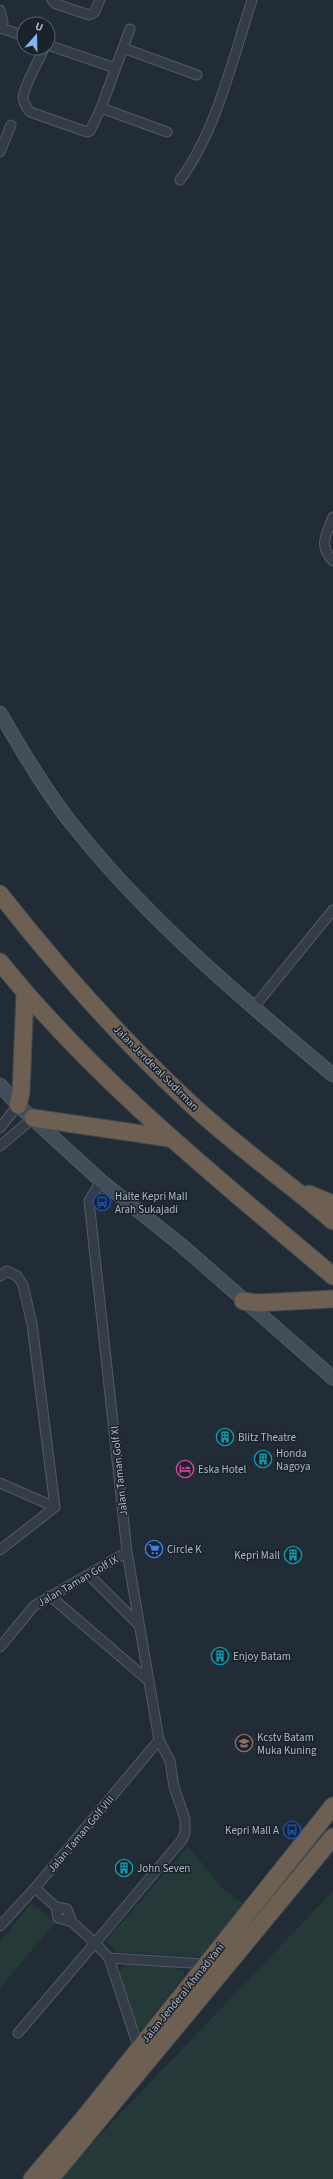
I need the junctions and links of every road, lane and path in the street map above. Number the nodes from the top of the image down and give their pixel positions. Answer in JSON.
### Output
{"nodes":[{"id":1,"x":52,"y":0,"type":"edge"},
{"id":2,"x":100,"y":0,"type":"edge"},
{"id":3,"x":252,"y":0,"type":"edge"},
{"id":4,"x":0,"y":10,"type":"edge"},
{"id":5,"x":1,"y":29,"type":"edge"},
{"id":6,"x":130,"y":29,"type":"dead end"},
{"id":7,"x":16,"y":34,"type":"edge"},
{"id":8,"x":56,"y":48,"type":"edge"},
{"id":9,"x":123,"y":48,"type":"junction"},
{"id":10,"x":41,"y":56,"type":"edge"},
{"id":11,"x":115,"y":68,"type":"junction"},
{"id":12,"x":197,"y":75,"type":"dead end"},
{"id":13,"x":101,"y":108,"type":"junction"},
{"id":14,"x":11,"y":125,"type":"dead end"},
{"id":15,"x":167,"y":132,"type":"dead end"},
{"id":16,"x":0,"y":152,"type":"edge"},
{"id":17,"x":180,"y":180,"type":"dead end"},
{"id":18,"x":333,"y":517,"type":"edge"},
{"id":19,"x":333,"y":561,"type":"edge"},
{"id":20,"x":0,"y":713,"type":"edge"},
{"id":21,"x":0,"y":894,"type":"edge"},
{"id":22,"x":333,"y":910,"type":"edge"},
{"id":23,"x":0,"y":962,"type":"edge"},
{"id":24,"x":25,"y":994,"type":"junction"},
{"id":25,"x":254,"y":1006,"type":"junction"},
{"id":26,"x":333,"y":1076,"type":"edge"},
{"id":27,"x":0,"y":1085,"type":"edge"},
{"id":28,"x":18,"y":1105,"type":"junction"},
{"id":29,"x":33,"y":1118,"type":"junction"},
{"id":30,"x":0,"y":1128,"type":"edge"},
{"id":31,"x":169,"y":1138,"type":"junction"},
{"id":32,"x":0,"y":1146,"type":"edge"},
{"id":33,"x":101,"y":1181,"type":"junction"},
{"id":34,"x":292,"y":1186,"type":"junction"},
{"id":35,"x":333,"y":1204,"type":"edge"},
{"id":36,"x":333,"y":1221,"type":"edge"},
{"id":37,"x":0,"y":1276,"type":"edge"},
{"id":38,"x":333,"y":1276,"type":"edge"},
{"id":39,"x":333,"y":1299,"type":"edge"},
{"id":40,"x":243,"y":1302,"type":"junction"},
{"id":41,"x":333,"y":1378,"type":"edge"},
{"id":42,"x":0,"y":1483,"type":"edge"},
{"id":43,"x":54,"y":1507,"type":"junction"},
{"id":44,"x":0,"y":1550,"type":"edge"},
{"id":45,"x":127,"y":1552,"type":"junction"},
{"id":46,"x":90,"y":1575,"type":"junction"},
{"id":47,"x":50,"y":1596,"type":"junction"},
{"id":48,"x":139,"y":1625,"type":"junction"},
{"id":49,"x":0,"y":1648,"type":"edge"},
{"id":50,"x":149,"y":1681,"type":"junction"},
{"id":51,"x":159,"y":1740,"type":"junction"},
{"id":52,"x":331,"y":1813,"type":"edge"},
{"id":53,"x":333,"y":1837,"type":"edge"},
{"id":54,"x":35,"y":1888,"type":"junction"},
{"id":55,"x":0,"y":1926,"type":"edge"},
{"id":56,"x":95,"y":1943,"type":"junction"},
{"id":57,"x":109,"y":1958,"type":"junction"},
{"id":58,"x":206,"y":1964,"type":"junction"},
{"id":59,"x":18,"y":2033,"type":"dead end"},
{"id":60,"x":139,"y":2049,"type":"junction"},
{"id":61,"x":32,"y":2179,"type":"edge"},
{"id":62,"x":50,"y":2179,"type":"edge"}],
"edges":[{"from":1,"to":2,"type":"street"},
{"from":3,"to":17,"type":"street"},
{"from":4,"to":5,"type":"street"},
{"from":5,"to":7,"type":"street"},
{"from":6,"to":9,"type":"street"},
{"from":8,"to":11,"type":"street"},
{"from":9,"to":11,"type":"street"},
{"from":9,"to":12,"type":"street"},
{"from":10,"to":13,"type":"street"},
{"from":11,"to":13,"type":"street"},
{"from":13,"to":15,"type":"street"},
{"from":14,"to":16,"type":"street"},
{"from":18,"to":19,"type":"street"},
{"from":20,"to":25,"type":"street"},
{"from":21,"to":34,"type":"highway","name":"Jalan Jenderal Sudirman"},
{"from":22,"to":25,"type":"street"},
{"from":23,"to":24,"type":"highway"},
{"from":24,"to":28,"type":"highway"},
{"from":24,"to":31,"type":"highway"},
{"from":25,"to":26,"type":"street"},
{"from":27,"to":28,"type":"street"},
{"from":28,"to":29,"type":"street"},
{"from":28,"to":30,"type":"street"},
{"from":29,"to":31,"type":"highway"},
{"from":29,"to":32,"type":"street"},
{"from":29,"to":33,"type":"street"},
{"from":31,"to":38,"type":"highway"},
{"from":33,"to":40,"type":"street"},
{"from":33,"to":45,"type":"street","name":"Jalan Taman Golf XI"},
{"from":34,"to":35,"type":"highway"},
{"from":34,"to":36,"type":"highway","name":"Jalan Jenderal Sudirman"},
{"from":37,"to":43,"type":"street"},
{"from":39,"to":40,"type":"highway"},
{"from":40,"to":41,"type":"street"},
{"from":42,"to":43,"type":"street"},
{"from":43,"to":44,"type":"street"},
{"from":45,"to":46,"type":"street","name":"Jalan Taman Golf IX"},
{"from":45,"to":48,"type":"street","name":"Jalan Taman Golf XI"},
{"from":46,"to":47,"type":"street","name":"Jalan Taman Golf IX"},
{"from":46,"to":48,"type":"street"},
{"from":47,"to":49,"type":"street","name":"Jalan Taman Golf IX"},
{"from":47,"to":50,"type":"street"},
{"from":48,"to":50,"type":"street","name":"Jalan Taman Golf XI"},
{"from":50,"to":51,"type":"street","name":"Jalan Taman Golf XI"},
{"from":51,"to":54,"type":"street","name":"Jalan Taman Golf VIII"},
{"from":51,"to":56,"type":"street","name":"Jalan Taman Golf XI"},
{"from":52,"to":58,"type":"highway","name":"Jalan Jenderal Ahmad Yani"},
{"from":53,"to":62,"type":"highway","name":"Jalan Jenderal Ahmad Yani"},
{"from":54,"to":55,"type":"street","name":"Jalan Taman Golf VIII"},
{"from":54,"to":56,"type":"street"},
{"from":56,"to":57,"type":"street"},
{"from":56,"to":59,"type":"street"},
{"from":57,"to":58,"type":"street"},
{"from":57,"to":60,"type":"street"},
{"from":58,"to":60,"type":"highway","name":"Jalan Jenderal Ahmad Yani"},
{"from":60,"to":61,"type":"highway","name":"Jalan Jenderal Ahmad Yani"}]}
